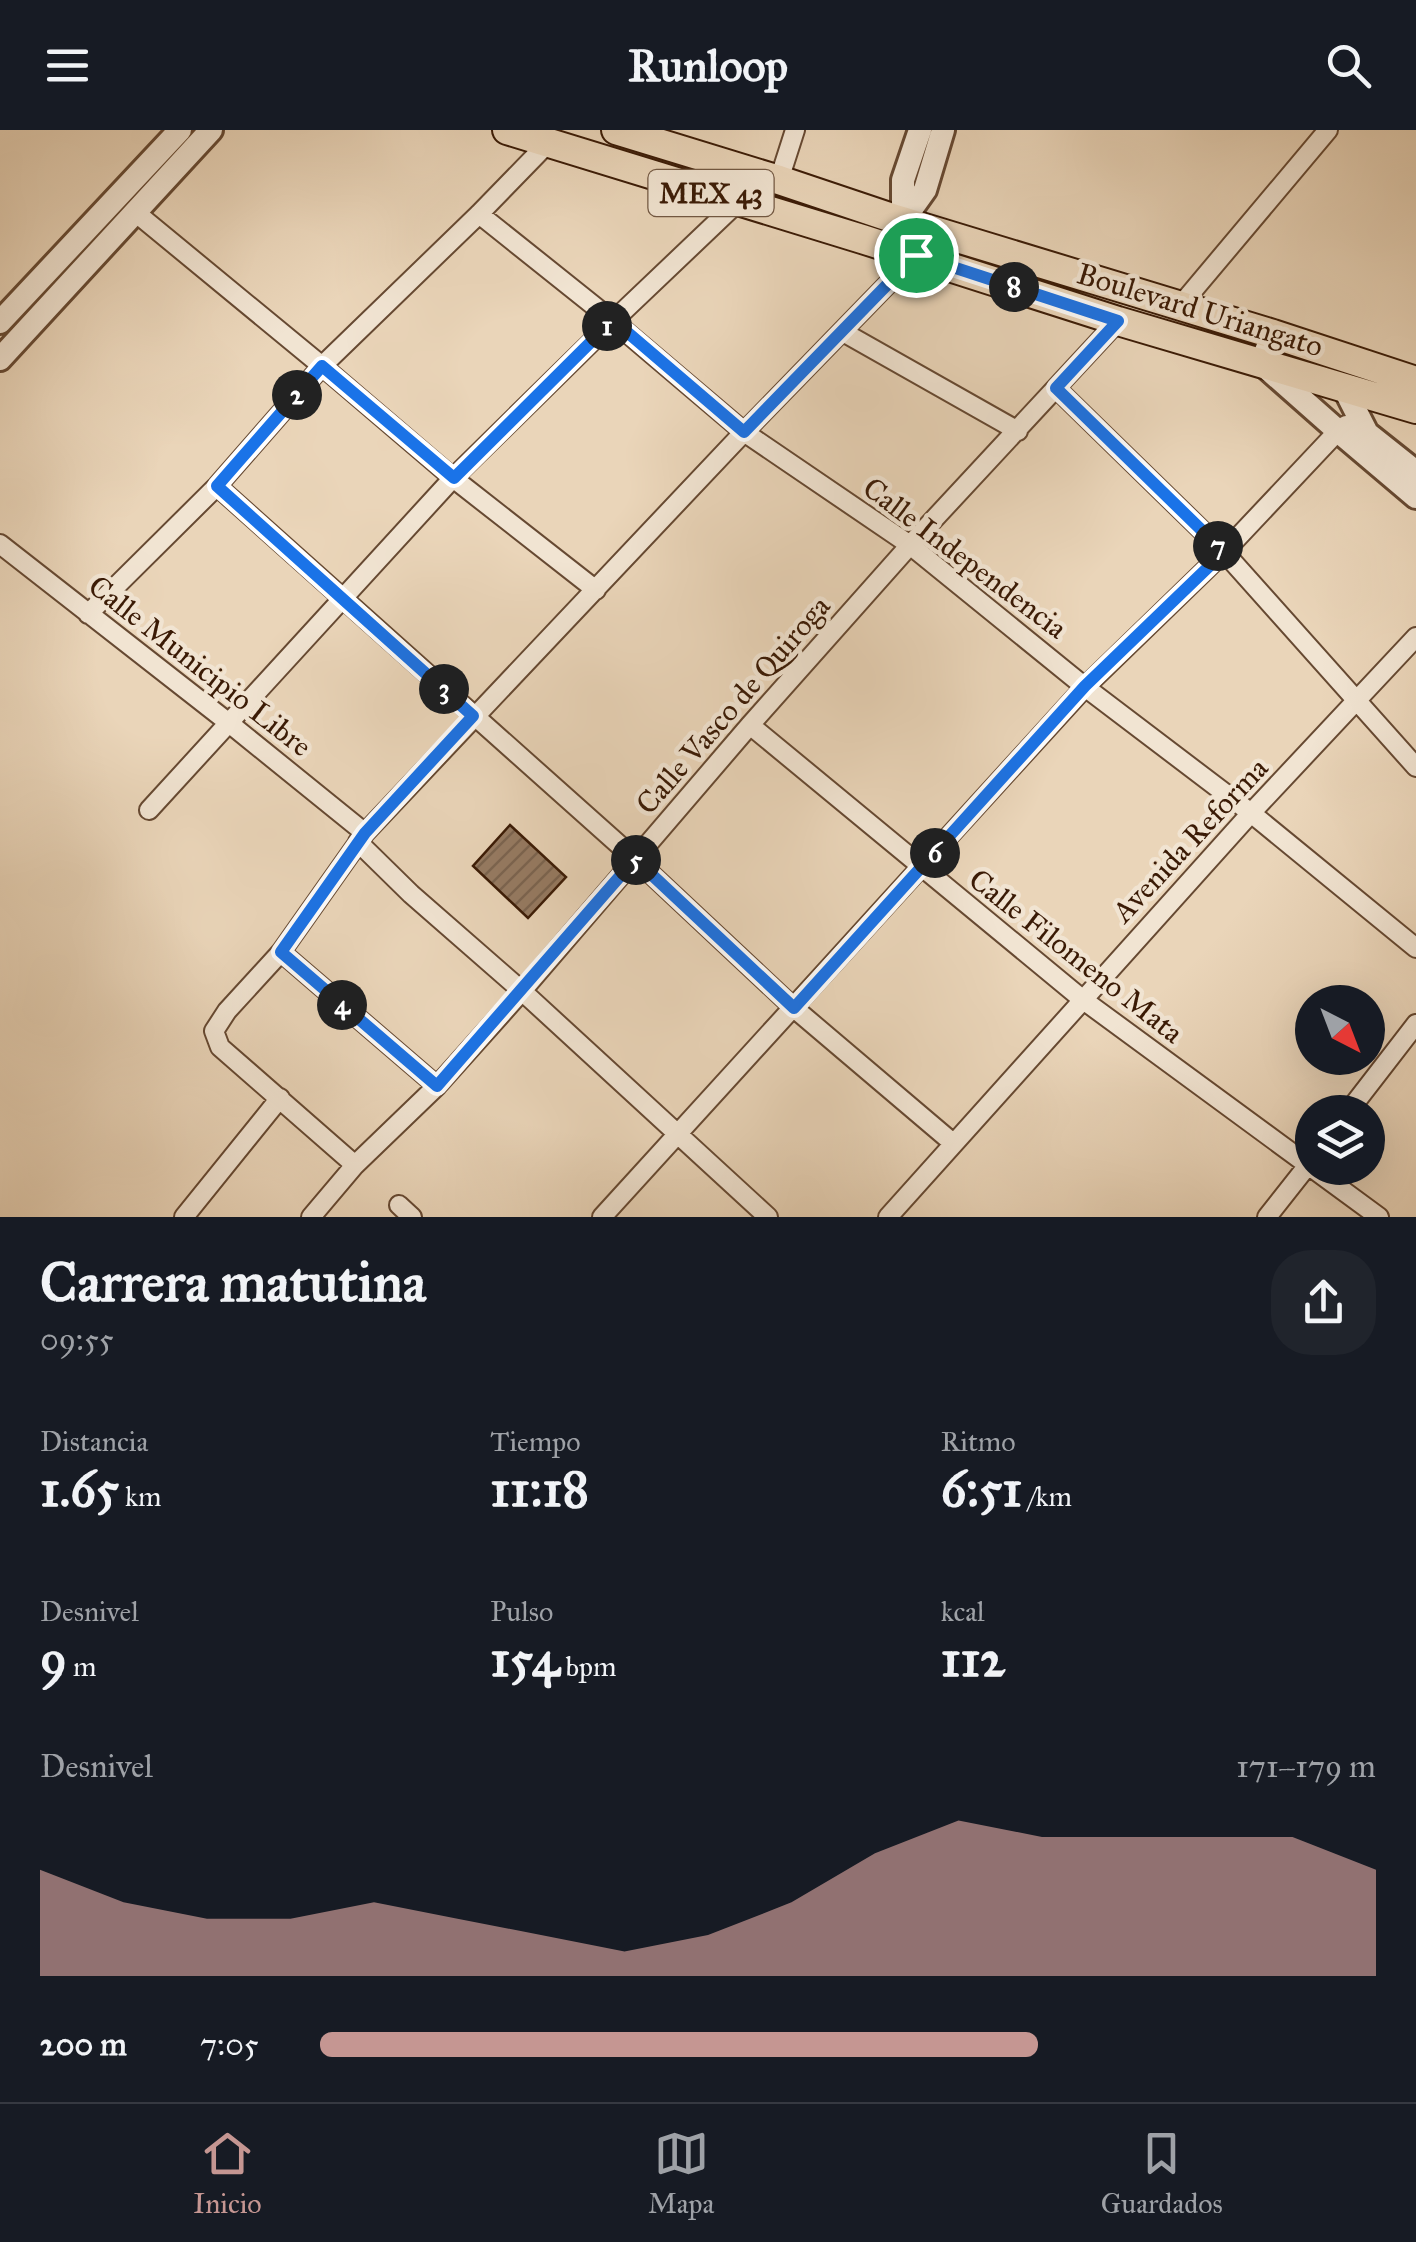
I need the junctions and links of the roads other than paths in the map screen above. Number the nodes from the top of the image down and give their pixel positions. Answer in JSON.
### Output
{"nodes":[{"id":1,"x":180,"y":130,"type":"edge"},
{"id":2,"x":212,"y":130,"type":"edge"},
{"id":3,"x":507,"y":130,"type":"edge"},
{"id":4,"x":616,"y":130,"type":"edge"},
{"id":5,"x":795,"y":130,"type":"edge"},
{"id":6,"x":920,"y":130,"type":"edge"},
{"id":7,"x":943,"y":130,"type":"edge"},
{"id":8,"x":1328,"y":130,"type":"edge"},
{"id":9,"x":548,"y":143,"type":"junction"},
{"id":10,"x":779,"y":180,"type":"junction"},
{"id":11,"x":738,"y":202,"type":"junction"},
{"id":12,"x":135,"y":212,"type":"junction"},
{"id":13,"x":479,"y":214,"type":"junction"},
{"id":14,"x":903,"y":221,"type":"junction"},
{"id":15,"x":862,"y":238,"type":"junction"},
{"id":16,"x":916,"y":255,"type":"junction"},
{"id":17,"x":1180,"y":306,"type":"junction"},
{"id":18,"x":613,"y":320,"type":"junction"},
{"id":19,"x":1118,"y":321,"type":"junction"},
{"id":20,"x":0,"y":322,"type":"edge"},
{"id":21,"x":843,"y":332,"type":"junction"},
{"id":22,"x":1273,"y":334,"type":"junction"},
{"id":23,"x":0,"y":358,"type":"edge"},
{"id":24,"x":1262,"y":363,"type":"junction"},
{"id":25,"x":322,"y":366,"type":"junction"},
{"id":26,"x":1416,"y":381,"type":"edge"},
{"id":27,"x":1343,"y":386,"type":"junction"},
{"id":28,"x":1056,"y":388,"type":"junction"},
{"id":29,"x":1416,"y":409,"type":"edge"},
{"id":30,"x":1358,"y":416,"type":"junction"},
{"id":31,"x":1018,"y":430,"type":"junction"},
{"id":32,"x":1338,"y":431,"type":"junction"},
{"id":33,"x":744,"y":432,"type":"junction"},
{"id":34,"x":1416,"y":472,"type":"edge"},
{"id":35,"x":454,"y":478,"type":"junction"},
{"id":36,"x":217,"y":486,"type":"junction"},
{"id":37,"x":1416,"y":496,"type":"edge"},
{"id":38,"x":0,"y":544,"type":"edge"},
{"id":39,"x":910,"y":546,"type":"junction"},
{"id":40,"x":1224,"y":552,"type":"junction"},
{"id":41,"x":596,"y":590,"type":"junction"},
{"id":42,"x":344,"y":598,"type":"junction"},
{"id":43,"x":88,"y":614,"type":"junction"},
{"id":44,"x":1416,"y":637,"type":"edge"},
{"id":45,"x":1085,"y":686,"type":"junction"},
{"id":46,"x":1356,"y":700,"type":"junction"},
{"id":47,"x":473,"y":716,"type":"junction"},
{"id":48,"x":229,"y":722,"type":"junction"},
{"id":49,"x":750,"y":725,"type":"junction"},
{"id":50,"x":1416,"y":766,"type":"edge"},
{"id":51,"x":149,"y":810,"type":"dead end"},
{"id":52,"x":1251,"y":813,"type":"junction"},
{"id":53,"x":361,"y":837,"type":"junction"},
{"id":54,"x":635,"y":859,"type":"junction"},
{"id":55,"x":921,"y":868,"type":"junction"},
{"id":56,"x":1416,"y":948,"type":"edge"},
{"id":57,"x":281,"y":952,"type":"junction"},
{"id":58,"x":522,"y":991,"type":"junction"},
{"id":59,"x":1082,"y":999,"type":"junction"},
{"id":60,"x":794,"y":1008,"type":"junction"},
{"id":61,"x":1416,"y":1024,"type":"edge"},
{"id":62,"x":437,"y":1086,"type":"junction"},
{"id":63,"x":1361,"y":1095,"type":"edge"},
{"id":64,"x":280,"y":1098,"type":"junction"},
{"id":65,"x":678,"y":1136,"type":"junction"},
{"id":66,"x":953,"y":1144,"type":"junction"},
{"id":67,"x":1295,"y":1152,"type":"edge"},
{"id":68,"x":355,"y":1166,"type":"junction"},
{"id":69,"x":1295,"y":1182,"type":"edge"},
{"id":70,"x":1338,"y":1185,"type":"edge"},
{"id":71,"x":894,"y":1210,"type":"edge"},
{"id":72,"x":184,"y":1217,"type":"edge"},
{"id":73,"x":311,"y":1217,"type":"edge"},
{"id":74,"x":602,"y":1217,"type":"edge"},
{"id":75,"x":768,"y":1217,"type":"edge"},
{"id":76,"x":916,"y":1217,"type":"edge"},
{"id":77,"x":1268,"y":1217,"type":"edge"},
{"id":78,"x":1379,"y":1217,"type":"edge"}],
"edges":[{"from":1,"to":20,"type":"street"},
{"from":2,"to":12,"type":"street"},
{"from":3,"to":9,"type":"main road","name":"Boulevard Uriangato","number":"MEX 43"},
{"from":4,"to":10,"type":"main road","name":"Boulevard Uriangato","number":"MEX 43"},
{"from":5,"to":10,"type":"street"},
{"from":6,"to":14,"type":"street"},
{"from":7,"to":14,"type":"street"},
{"from":8,"to":17,"type":"street"},
{"from":9,"to":11,"type":"main road","name":"Boulevard Uriangato","number":"MEX 43"},
{"from":9,"to":13,"type":"street"},
{"from":10,"to":14,"type":"main road","name":"Boulevard Uriangato","number":"MEX 43"},
{"from":11,"to":15,"type":"main road","name":"Boulevard Uriangato","number":"MEX 43"},
{"from":11,"to":18,"type":"street"},
{"from":12,"to":23,"type":"street"},
{"from":12,"to":25,"type":"street"},
{"from":13,"to":18,"type":"street","name":"Calle Independencia"},
{"from":13,"to":25,"type":"street"},
{"from":14,"to":15,"type":"main road"},
{"from":14,"to":16,"type":"main road"},
{"from":14,"to":17,"type":"main road","name":"Boulevard Uriangato","number":"MEX 43"},
{"from":15,"to":16,"type":"main road","name":"Boulevard Uriangato","number":"MEX 43"},
{"from":16,"to":19,"type":"main road","name":"Boulevard Uriangato","number":"MEX 43"},
{"from":16,"to":21,"type":"street"},
{"from":17,"to":22,"type":"main road","name":"Boulevard Uriangato","number":"MEX 43"},
{"from":18,"to":33,"type":"street","name":"Calle Independencia"},
{"from":18,"to":35,"type":"street"},
{"from":19,"to":24,"type":"main road","name":"Boulevard Uriangato","number":"MEX 43"},
{"from":19,"to":28,"type":"street","name":"Calle Vasco de Quiroga"},
{"from":21,"to":31,"type":"street"},
{"from":21,"to":33,"type":"street"},
{"from":22,"to":24,"type":"street"},
{"from":22,"to":26,"type":"main road","name":"Boulevard Uriangato","number":"MEX 43"},
{"from":24,"to":27,"type":"main road","name":"Boulevard Uriangato","number":"MEX 43"},
{"from":24,"to":32,"type":"street"},
{"from":25,"to":35,"type":"street"},
{"from":25,"to":36,"type":"street"},
{"from":27,"to":29,"type":"main road","name":"Boulevard Uriangato","number":"MEX 43"},
{"from":27,"to":30,"type":"street"},
{"from":28,"to":31,"type":"street","name":"Calle Vasco de Quiroga"},
{"from":28,"to":40,"type":"street"},
{"from":30,"to":32,"type":"street"},
{"from":30,"to":34,"type":"street"},
{"from":31,"to":39,"type":"street","name":"Calle Vasco de Quiroga"},
{"from":32,"to":37,"type":"street"},
{"from":32,"to":40,"type":"street"},
{"from":33,"to":39,"type":"street","name":"Calle Independencia"},
{"from":33,"to":41,"type":"street"},
{"from":35,"to":41,"type":"street"},
{"from":35,"to":42,"type":"street"},
{"from":36,"to":42,"type":"street"},
{"from":36,"to":43,"type":"street"},
{"from":38,"to":43,"type":"street","name":"Calle Municipio Libre"},
{"from":39,"to":45,"type":"street","name":"Calle Independencia"},
{"from":39,"to":49,"type":"street","name":"Calle Vasco de Quiroga"},
{"from":40,"to":45,"type":"street"},
{"from":40,"to":46,"type":"street"},
{"from":41,"to":47,"type":"street"},
{"from":42,"to":47,"type":"street"},
{"from":42,"to":48,"type":"street"},
{"from":43,"to":48,"type":"street","name":"Calle Municipio Libre"},
{"from":44,"to":46,"type":"street","name":"Avenida Reforma"},
{"from":45,"to":52,"type":"street","name":"Calle Independencia"},
{"from":45,"to":55,"type":"street"},
{"from":46,"to":50,"type":"street"},
{"from":46,"to":52,"type":"street","name":"Avenida Reforma"},
{"from":47,"to":53,"type":"street"},
{"from":47,"to":54,"type":"street"},
{"from":48,"to":51,"type":"street"},
{"from":48,"to":53,"type":"street","name":"Calle Municipio Libre"},
{"from":49,"to":54,"type":"street","name":"Calle Vasco de Quiroga"},
{"from":49,"to":55,"type":"street","name":"Calle Filomeno Mata"},
{"from":52,"to":56,"type":"street","name":"Calle Independencia"},
{"from":52,"to":59,"type":"street","name":"Avenida Reforma"},
{"from":53,"to":57,"type":"street"},
{"from":53,"to":58,"type":"street","name":"Calle Municipio Libre"},
{"from":54,"to":58,"type":"street","name":"Calle Vasco de Quiroga"},
{"from":54,"to":60,"type":"street"},
{"from":55,"to":59,"type":"street","name":"Calle Filomeno Mata"},
{"from":55,"to":60,"type":"street"},
{"from":57,"to":62,"type":"street"},
{"from":57,"to":64,"type":"street"},
{"from":58,"to":62,"type":"street","name":"Calle Vasco de Quiroga"},
{"from":58,"to":65,"type":"street","name":"Calle Municipio Libre"},
{"from":59,"to":66,"type":"street","name":"Avenida Reforma"},
{"from":59,"to":67,"type":"street","name":"Calle Filomeno Mata"},
{"from":60,"to":65,"type":"street"},
{"from":60,"to":66,"type":"street"},
{"from":61,"to":63,"type":"street"},
{"from":62,"to":68,"type":"street","name":"Calle Vasco de Quiroga"},
{"from":64,"to":68,"type":"street"},
{"from":64,"to":72,"type":"street"},
{"from":65,"to":74,"type":"street"},
{"from":65,"to":75,"type":"street","name":"Calle Municipio Libre"},
{"from":66,"to":71,"type":"street","name":"Avenida Reforma"},
{"from":68,"to":73,"type":"street","name":"Calle Vasco de Quiroga"},
{"from":69,"to":77,"type":"street"},
{"from":70,"to":78,"type":"street","name":"Calle Filomeno Mata"},
{"from":71,"to":76,"type":"street"}]}
